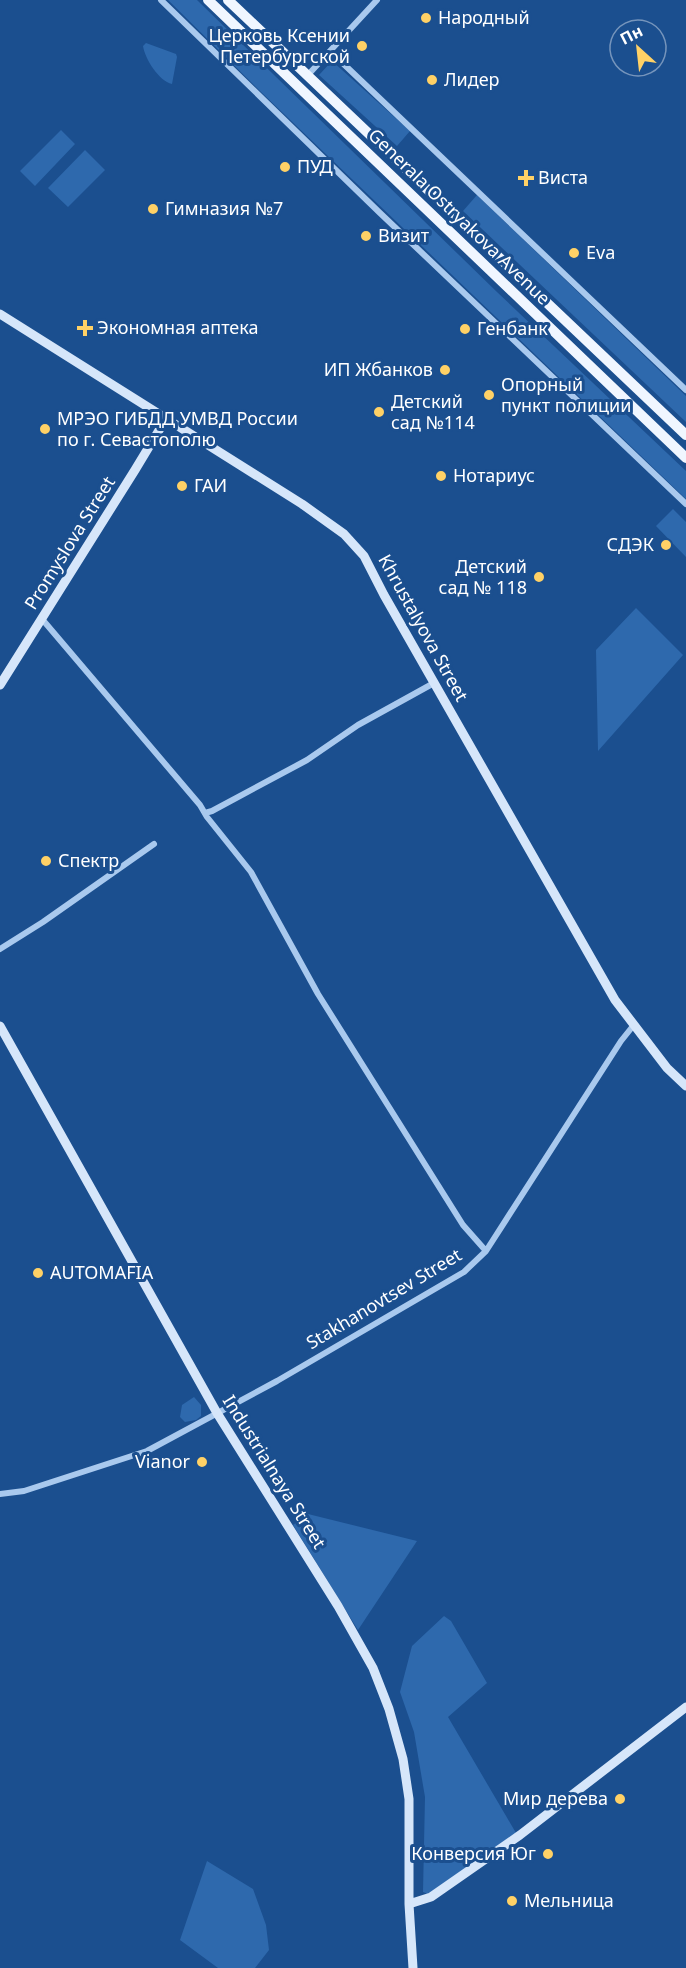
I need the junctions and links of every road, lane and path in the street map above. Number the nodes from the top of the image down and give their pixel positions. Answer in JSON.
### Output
{"nodes":[{"id":1,"x":160,"y":0,"type":"edge"},
{"id":2,"x":208,"y":0,"type":"edge"},
{"id":3,"x":228,"y":0,"type":"edge"},
{"id":4,"x":377,"y":0,"type":"edge"},
{"id":5,"x":331,"y":52,"type":"junction"},
{"id":6,"x":307,"y":76,"type":"junction"},
{"id":7,"x":0,"y":314,"type":"edge"},
{"id":8,"x":686,"y":390,"type":"edge"},
{"id":9,"x":164,"y":416,"type":"junction"},
{"id":10,"x":686,"y":435,"type":"edge"},
{"id":11,"x":686,"y":458,"type":"edge"},
{"id":12,"x":686,"y":504,"type":"edge"},
{"id":13,"x":42,"y":619,"type":"junction"},
{"id":14,"x":434,"y":684,"type":"junction"},
{"id":15,"x":0,"y":685,"type":"edge"},
{"id":16,"x":205,"y":813,"type":"junction"},
{"id":17,"x":154,"y":844,"type":"dead end"},
{"id":18,"x":0,"y":949,"type":"edge"},
{"id":19,"x":0,"y":1026,"type":"edge"},
{"id":20,"x":633,"y":1026,"type":"junction"},
{"id":21,"x":3,"y":1040,"type":"edge"},
{"id":22,"x":686,"y":1086,"type":"edge"},
{"id":23,"x":486,"y":1251,"type":"junction"},
{"id":24,"x":217,"y":1413,"type":"junction"},
{"id":25,"x":0,"y":1494,"type":"edge"},
{"id":26,"x":686,"y":1707,"type":"edge"},
{"id":27,"x":409,"y":1904,"type":"junction"},
{"id":28,"x":413,"y":1968,"type":"edge"}],
"edges":[{"from":1,"to":12,"type":"street"},
{"from":2,"to":11,"type":"main road","name":"Generala Ostryakova Avenue"},
{"from":3,"to":6,"type":"main road","name":"Generala Ostryakova Avenue"},
{"from":4,"to":5,"type":"street"},
{"from":5,"to":6,"type":"street"},
{"from":5,"to":8,"type":"street"},
{"from":6,"to":10,"type":"main road","name":"Generala Ostryakova Avenue"},
{"from":7,"to":9,"type":"main road","name":"Khrustalyova Street"},
{"from":9,"to":13,"type":"main road","name":"Promyslova Street"},
{"from":9,"to":14,"type":"main road","name":"Khrustalyova Street"},
{"from":13,"to":15,"type":"main road","name":"Promyslova Street"},
{"from":13,"to":16,"type":"street"},
{"from":14,"to":16,"type":"street"},
{"from":14,"to":20,"type":"main road","name":"Khrustalyova Street"},
{"from":16,"to":23,"type":"street"},
{"from":17,"to":18,"type":"street"},
{"from":19,"to":21,"type":"main road","name":"Industrialnaya Street"},
{"from":20,"to":22,"type":"main road","name":"Khrustalyova Street"},
{"from":20,"to":23,"type":"street","name":"Stakhanovtsev Street"},
{"from":21,"to":24,"type":"main road","name":"Industrialnaya Street"},
{"from":23,"to":24,"type":"street","name":"Stakhanovtsev Street"},
{"from":24,"to":25,"type":"street","name":"Stakhanovtsev Street"},
{"from":24,"to":27,"type":"main road","name":"Industrialnaya Street"},
{"from":26,"to":27,"type":"main road"},
{"from":27,"to":28,"type":"main road","name":"Industrialnaya Street"}]}
